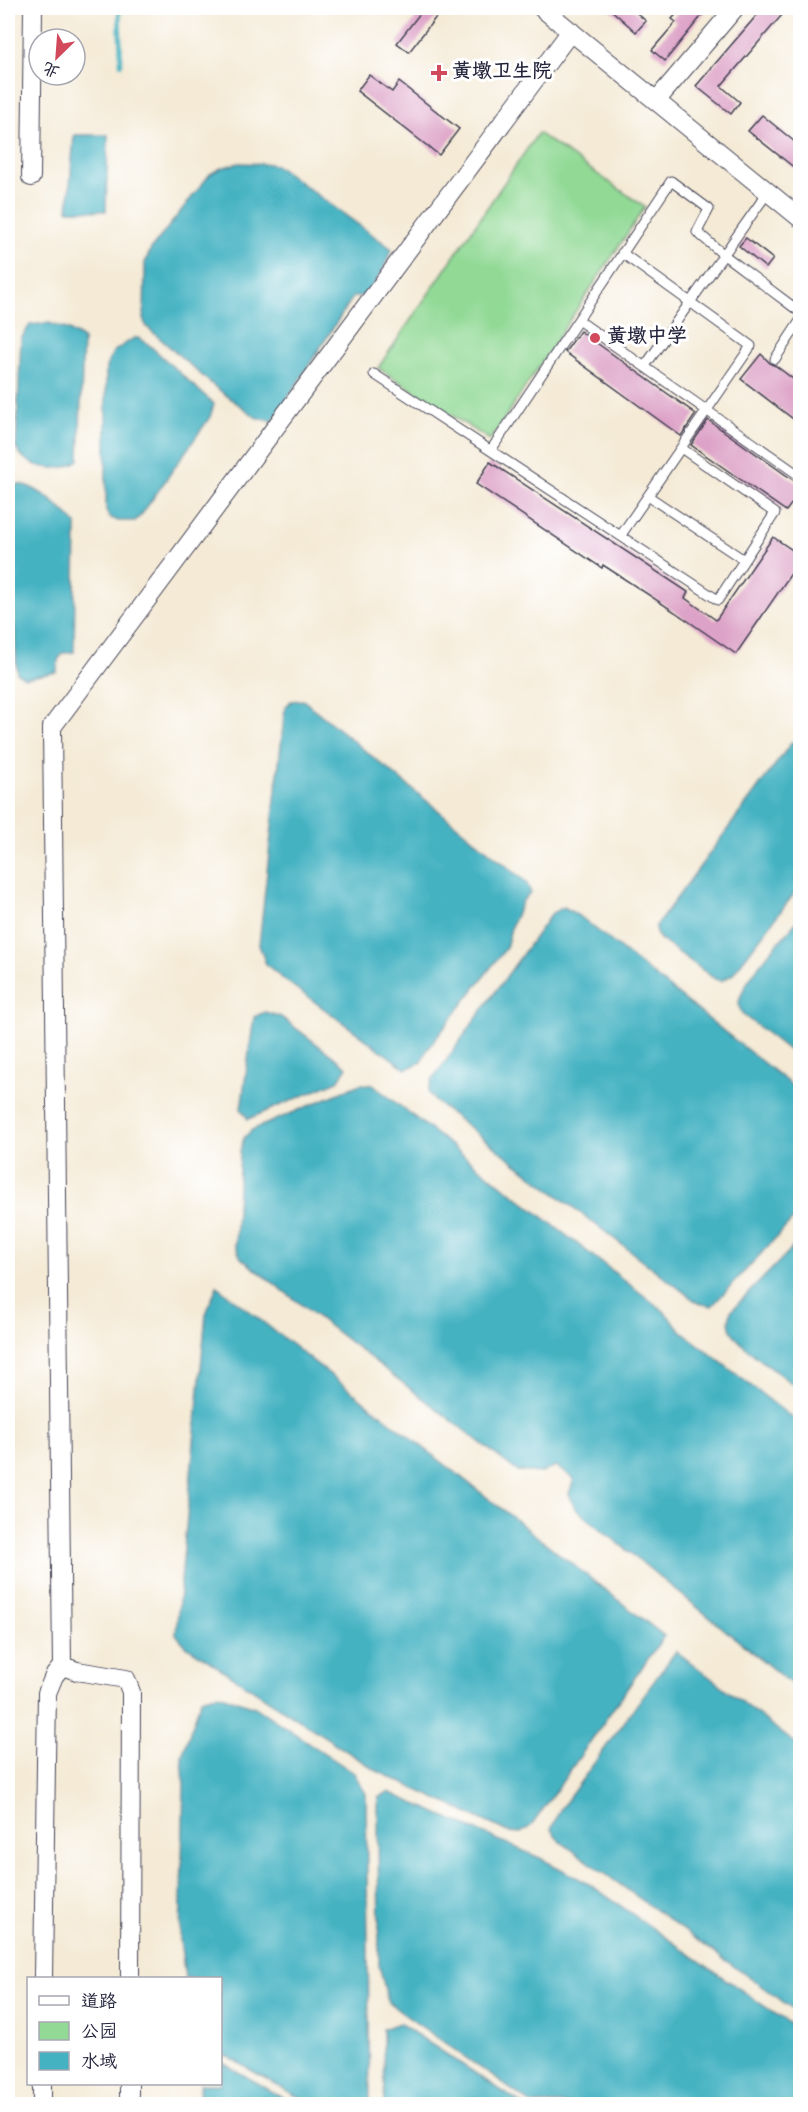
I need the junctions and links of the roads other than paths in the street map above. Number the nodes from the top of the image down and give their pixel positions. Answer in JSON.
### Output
{"nodes":[{"id":1,"x":33,"y":8,"type":"edge"},
{"id":2,"x":542,"y":8,"type":"edge"},
{"id":3,"x":735,"y":8,"type":"edge"},
{"id":4,"x":571,"y":31,"type":"junction"},
{"id":5,"x":656,"y":101,"type":"junction"},
{"id":6,"x":31,"y":177,"type":"dead end"},
{"id":7,"x":768,"y":192,"type":"junction"},
{"id":8,"x":801,"y":218,"type":"edge"},
{"id":9,"x":622,"y":253,"type":"junction"},
{"id":10,"x":724,"y":255,"type":"junction"},
{"id":11,"x":690,"y":302,"type":"junction"},
{"id":12,"x":801,"y":312,"type":"edge"},
{"id":13,"x":578,"y":320,"type":"junction"},
{"id":14,"x":801,"y":321,"type":"edge"},
{"id":15,"x":775,"y":359,"type":"dead end"},
{"id":16,"x":645,"y":366,"type":"junction"},
{"id":17,"x":375,"y":374,"type":"dead end"},
{"id":18,"x":707,"y":410,"type":"junction"},
{"id":19,"x":681,"y":448,"type":"junction"},
{"id":20,"x":490,"y":450,"type":"junction"},
{"id":21,"x":801,"y":476,"type":"edge"},
{"id":22,"x":648,"y":496,"type":"junction"},
{"id":23,"x":621,"y":536,"type":"junction"},
{"id":24,"x":744,"y":560,"type":"junction"},
{"id":25,"x":62,"y":1666,"type":"junction"},
{"id":26,"x":43,"y":1977,"type":"edge"},
{"id":27,"x":130,"y":1977,"type":"edge"},
{"id":28,"x":42,"y":2085,"type":"edge"},
{"id":29,"x":129,"y":2085,"type":"edge"},
{"id":30,"x":42,"y":2104,"type":"edge"},
{"id":31,"x":129,"y":2104,"type":"edge"}],
"edges":[{"from":1,"to":6,"type":"street"},
{"from":2,"to":4,"type":"street"},
{"from":3,"to":5,"type":"street"},
{"from":4,"to":5,"type":"street"},
{"from":4,"to":25,"type":"street"},
{"from":5,"to":7,"type":"street"},
{"from":7,"to":8,"type":"street"},
{"from":7,"to":10,"type":"lane"},
{"from":9,"to":10,"type":"lane"},
{"from":9,"to":11,"type":"lane"},
{"from":9,"to":13,"type":"lane"},
{"from":10,"to":11,"type":"lane"},
{"from":10,"to":12,"type":"lane"},
{"from":11,"to":16,"type":"lane"},
{"from":11,"to":18,"type":"lane"},
{"from":13,"to":16,"type":"lane"},
{"from":13,"to":20,"type":"lane"},
{"from":14,"to":15,"type":"lane"},
{"from":16,"to":18,"type":"lane"},
{"from":17,"to":20,"type":"lane"},
{"from":18,"to":19,"type":"lane"},
{"from":18,"to":21,"type":"lane"},
{"from":19,"to":22,"type":"lane"},
{"from":19,"to":24,"type":"lane"},
{"from":20,"to":23,"type":"lane"},
{"from":22,"to":23,"type":"lane"},
{"from":22,"to":24,"type":"lane"},
{"from":23,"to":24,"type":"lane"},
{"from":25,"to":26,"type":"street"},
{"from":25,"to":27,"type":"street"},
{"from":28,"to":30,"type":"street"},
{"from":29,"to":31,"type":"street"}]}
